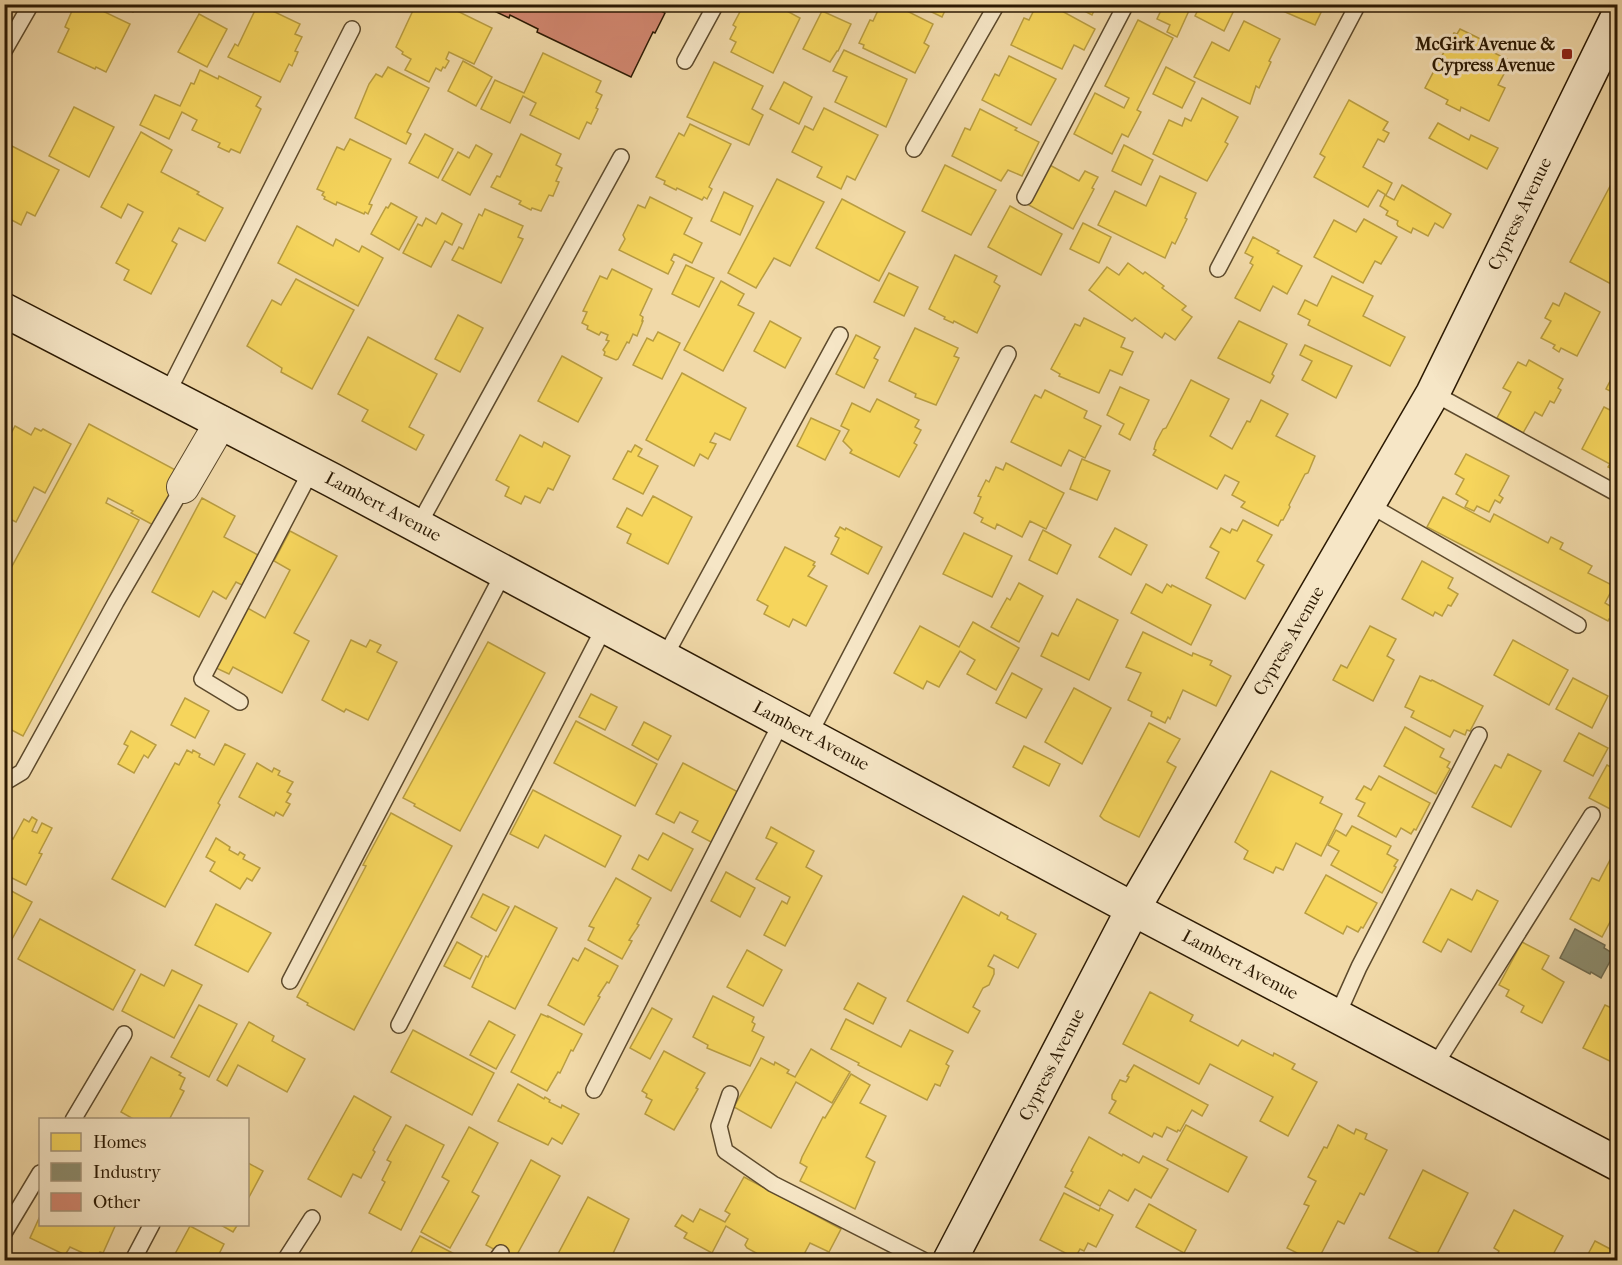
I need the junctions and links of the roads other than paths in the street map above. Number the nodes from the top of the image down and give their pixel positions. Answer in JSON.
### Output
{"nodes":[{"id":1,"x":31,"y":4,"type":"edge"},
{"id":2,"x":716,"y":4,"type":"edge"},
{"id":3,"x":997,"y":4,"type":"edge"},
{"id":4,"x":1126,"y":4,"type":"edge"},
{"id":5,"x":1358,"y":4,"type":"edge"},
{"id":6,"x":1602,"y":4,"type":"edge"},
{"id":7,"x":1617,"y":11,"type":"edge"},
{"id":8,"x":1617,"y":16,"type":"edge"},
{"id":9,"x":352,"y":29,"type":"dead end"},
{"id":10,"x":4,"y":51,"type":"edge"},
{"id":11,"x":685,"y":61,"type":"dead end"},
{"id":12,"x":914,"y":149,"type":"dead end"},
{"id":13,"x":621,"y":157,"type":"dead end"},
{"id":14,"x":1025,"y":197,"type":"dead end"},
{"id":15,"x":1218,"y":269,"type":"dead end"},
{"id":16,"x":4,"y":310,"type":"edge"},
{"id":17,"x":840,"y":335,"type":"dead end"},
{"id":18,"x":1008,"y":354,"type":"dead end"},
{"id":19,"x":1433,"y":393,"type":"junction"},
{"id":20,"x":167,"y":394,"type":"junction"},
{"id":21,"x":221,"y":422,"type":"junction"},
{"id":22,"x":312,"y":470,"type":"junction"},
{"id":23,"x":183,"y":487,"type":"joint"},
{"id":24,"x":1617,"y":494,"type":"edge"},
{"id":25,"x":1368,"y":504,"type":"junction"},
{"id":26,"x":418,"y":526,"type":"junction"},
{"id":27,"x":504,"y":573,"type":"junction"},
{"id":28,"x":1578,"y":625,"type":"dead end"},
{"id":29,"x":605,"y":626,"type":"junction"},
{"id":30,"x":664,"y":658,"type":"junction"},
{"id":31,"x":240,"y":702,"type":"dead end"},
{"id":32,"x":796,"y":728,"type":"junction"},
{"id":33,"x":1479,"y":735,"type":"dead end"},
{"id":34,"x":7,"y":781,"type":"dead end"},
{"id":35,"x":1592,"y":815,"type":"dead end"},
{"id":36,"x":1133,"y":909,"type":"junction"},
{"id":37,"x":290,"y":981,"type":"dead end"},
{"id":38,"x":1337,"y":1016,"type":"junction"},
{"id":39,"x":399,"y":1024,"type":"dead end"},
{"id":40,"x":124,"y":1034,"type":"dead end"},
{"id":41,"x":1434,"y":1067,"type":"junction"},
{"id":42,"x":594,"y":1090,"type":"dead end"},
{"id":43,"x":730,"y":1094,"type":"dead end"},
{"id":44,"x":74,"y":1118,"type":"edge"},
{"id":45,"x":1617,"y":1164,"type":"edge"},
{"id":46,"x":39,"y":1175,"type":"edge"},
{"id":47,"x":312,"y":1218,"type":"dead end"},
{"id":48,"x":151,"y":1226,"type":"edge"},
{"id":49,"x":4,"y":1233,"type":"edge"},
{"id":50,"x":133,"y":1260,"type":"edge"},
{"id":51,"x":285,"y":1260,"type":"edge"},
{"id":52,"x":923,"y":1260,"type":"edge"},
{"id":53,"x":950,"y":1260,"type":"edge"}],
"edges":[{"from":1,"to":10,"type":"lane"},
{"from":2,"to":11,"type":"lane"},
{"from":3,"to":12,"type":"lane"},
{"from":4,"to":14,"type":"lane"},
{"from":5,"to":15,"type":"lane"},
{"from":6,"to":7,"type":"street"},
{"from":8,"to":19,"type":"street","name":"Cypress Avenue"},
{"from":9,"to":20,"type":"lane"},
{"from":13,"to":26,"type":"lane"},
{"from":16,"to":20,"type":"street","name":"Lambert Avenue"},
{"from":17,"to":30,"type":"lane"},
{"from":18,"to":32,"type":"lane"},
{"from":19,"to":24,"type":"lane"},
{"from":19,"to":25,"type":"street","name":"Cypress Avenue"},
{"from":20,"to":21,"type":"street","name":"Lambert Avenue"},
{"from":21,"to":22,"type":"street","name":"Lambert Avenue"},
{"from":21,"to":23,"type":"street"},
{"from":22,"to":26,"type":"street","name":"Lambert Avenue"},
{"from":22,"to":31,"type":"lane"},
{"from":23,"to":34,"type":"lane"},
{"from":25,"to":28,"type":"lane"},
{"from":25,"to":36,"type":"street","name":"Cypress Avenue"},
{"from":26,"to":27,"type":"street","name":"Lambert Avenue"},
{"from":27,"to":29,"type":"street","name":"Lambert Avenue"},
{"from":27,"to":37,"type":"lane"},
{"from":29,"to":30,"type":"street","name":"Lambert Avenue"},
{"from":29,"to":39,"type":"lane"},
{"from":30,"to":32,"type":"street","name":"Lambert Avenue"},
{"from":32,"to":36,"type":"street","name":"Lambert Avenue"},
{"from":32,"to":42,"type":"lane"},
{"from":33,"to":38,"type":"lane"},
{"from":35,"to":41,"type":"lane"},
{"from":36,"to":38,"type":"street","name":"Lambert Avenue"},
{"from":36,"to":53,"type":"street","name":"Cypress Avenue"},
{"from":38,"to":41,"type":"street","name":"Lambert Avenue"},
{"from":40,"to":44,"type":"lane"},
{"from":41,"to":45,"type":"street","name":"Lambert Avenue"},
{"from":43,"to":52,"type":"lane"},
{"from":46,"to":49,"type":"lane"},
{"from":47,"to":51,"type":"lane"},
{"from":48,"to":50,"type":"lane"}]}
